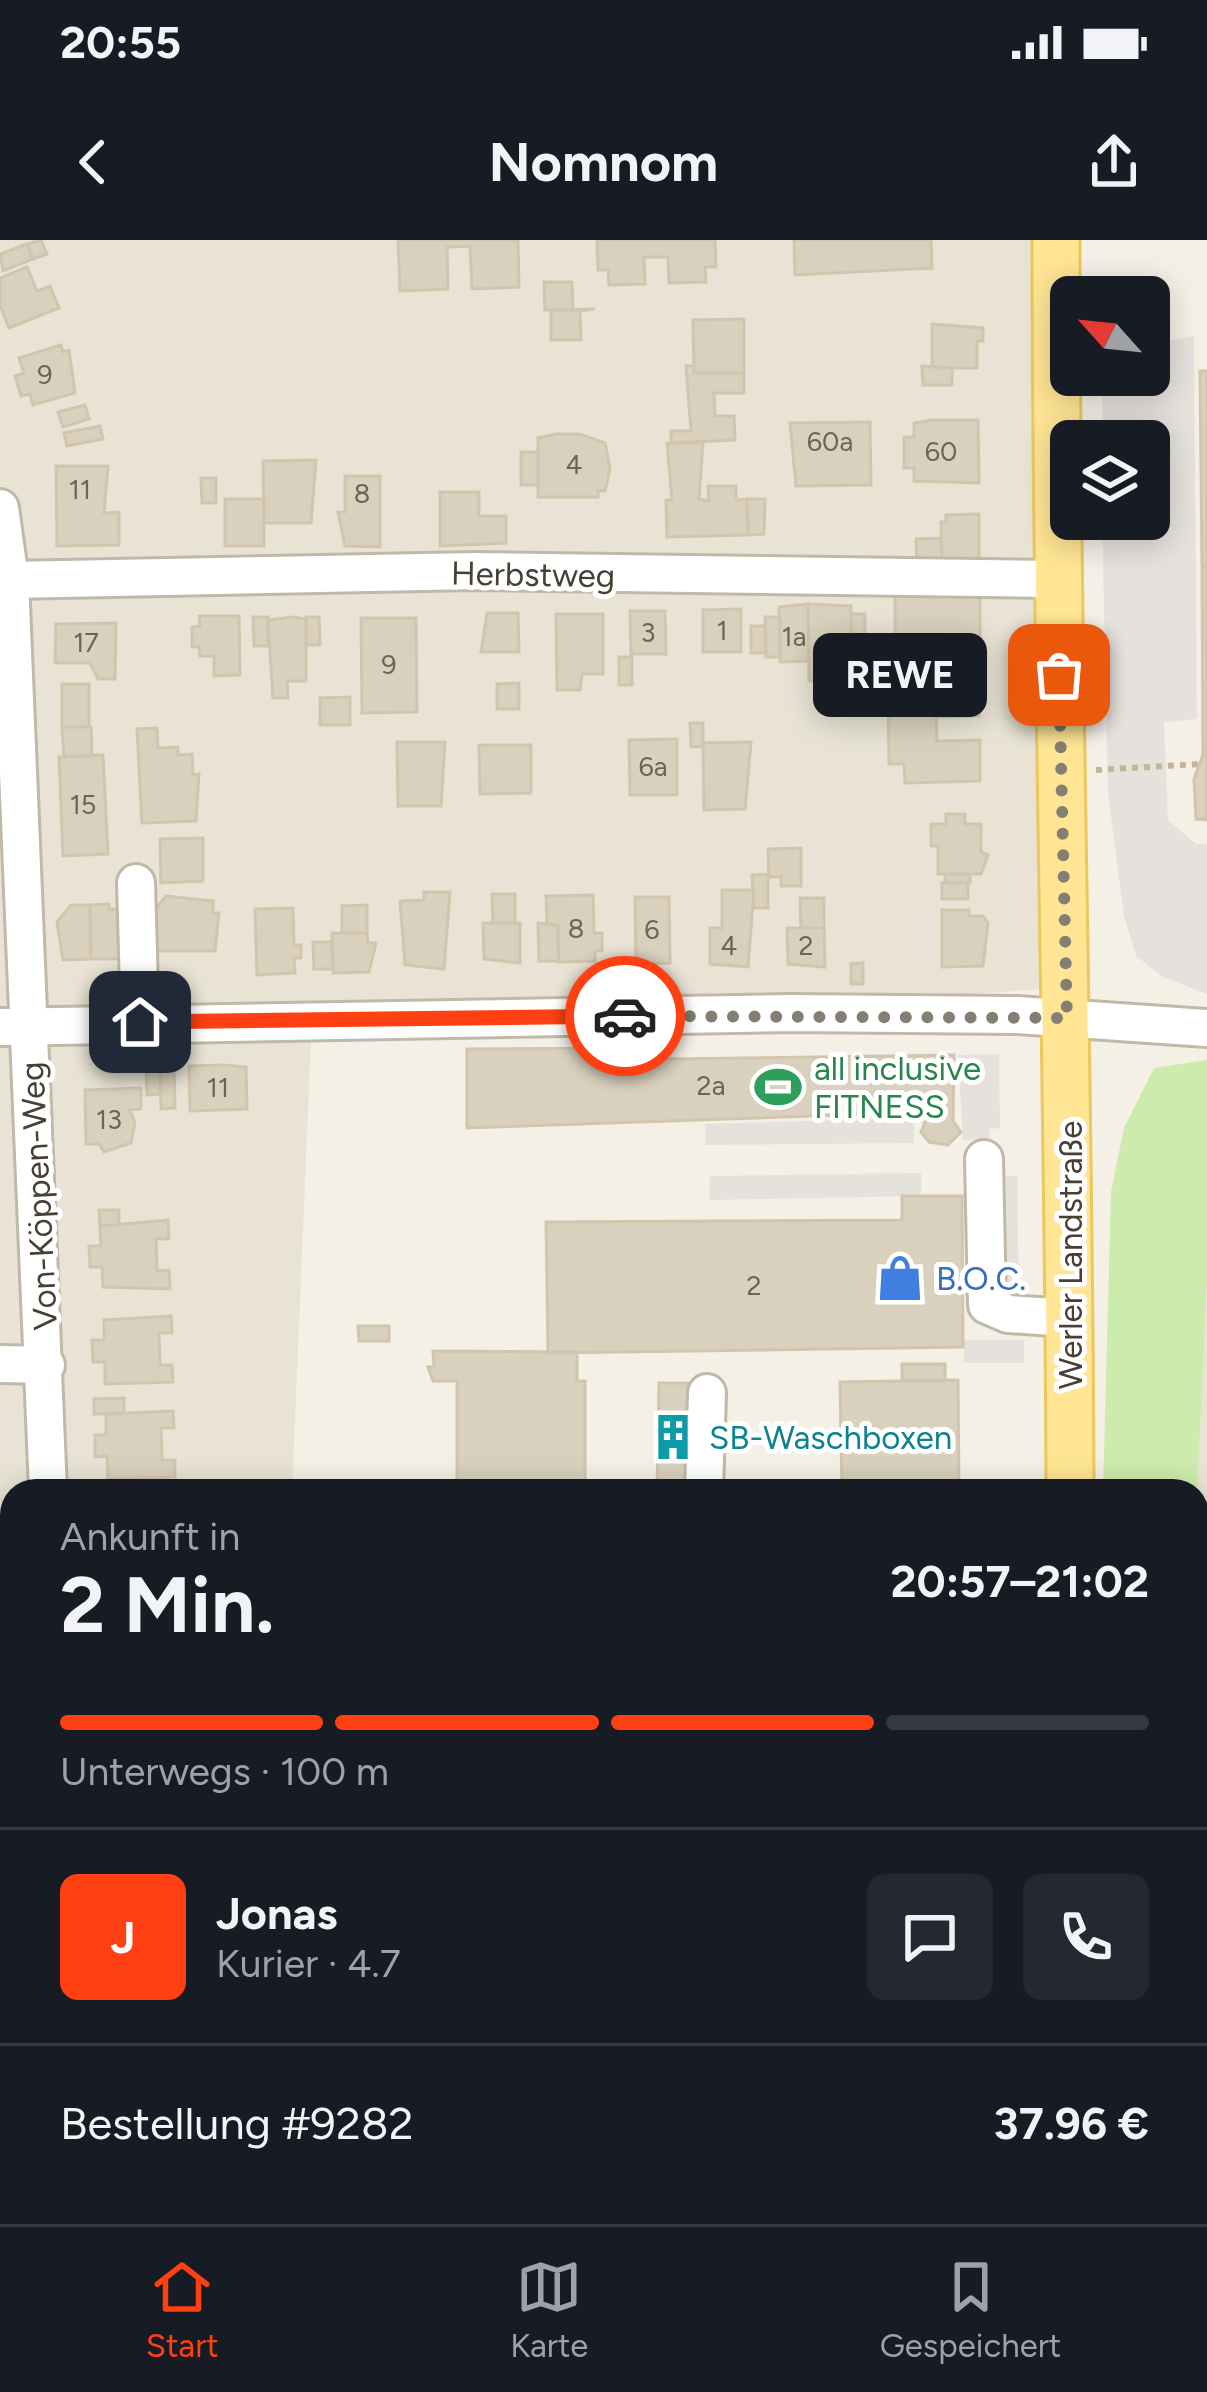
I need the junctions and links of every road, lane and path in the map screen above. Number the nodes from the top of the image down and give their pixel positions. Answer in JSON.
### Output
{"nodes":[{"id":1,"x":1056,"y":240,"type":"edge"},
{"id":2,"x":0,"y":508,"type":"edge"},
{"id":3,"x":1056,"y":579,"type":"junction"},
{"id":4,"x":10,"y":580,"type":"junction"},
{"id":5,"x":1200,"y":764,"type":"dead end"},
{"id":6,"x":1062,"y":771,"type":"junction"},
{"id":7,"x":136,"y":883,"type":"dead end"},
{"id":8,"x":1067,"y":1018,"type":"junction"},
{"id":9,"x":140,"y":1022,"type":"junction"},
{"id":10,"x":15,"y":1028,"type":"edge"},
{"id":11,"x":1207,"y":1028,"type":"edge"},
{"id":12,"x":984,"y":1159,"type":"dead end"},
{"id":13,"x":1070,"y":1318,"type":"junction"},
{"id":14,"x":0,"y":1364,"type":"edge"},
{"id":15,"x":46,"y":1365,"type":"junction"},
{"id":16,"x":707,"y":1393,"type":"dead end"},
{"id":17,"x":48,"y":1479,"type":"edge"},
{"id":18,"x":704,"y":1479,"type":"edge"},
{"id":19,"x":1064,"y":1479,"type":"edge"}],
"edges":[{"from":1,"to":3,"type":"main road","name":"Werler Landstraße"},
{"from":2,"to":4,"type":"street","name":"Von-Köppen-Weg"},
{"from":3,"to":4,"type":"street","name":"Herbstweg"},
{"from":3,"to":6,"type":"main road","name":"Werler Landstraße"},
{"from":4,"to":10,"type":"street","name":"Von-Köppen-Weg"},
{"from":5,"to":6,"type":"path"},
{"from":6,"to":8,"type":"main road","name":"Werler Landstraße"},
{"from":7,"to":9,"type":"street"},
{"from":8,"to":9,"type":"street"},
{"from":8,"to":11,"type":"street"},
{"from":8,"to":13,"type":"main road","name":"Werler Landstraße"},
{"from":9,"to":10,"type":"street"},
{"from":10,"to":15,"type":"street","name":"Von-Köppen-Weg"},
{"from":12,"to":13,"type":"street"},
{"from":13,"to":19,"type":"main road","name":"Werler Landstraße"},
{"from":14,"to":15,"type":"street","name":"Von-Köppen-Weg"},
{"from":15,"to":17,"type":"street","name":"Von-Köppen-Weg"},
{"from":16,"to":18,"type":"street"}]}
